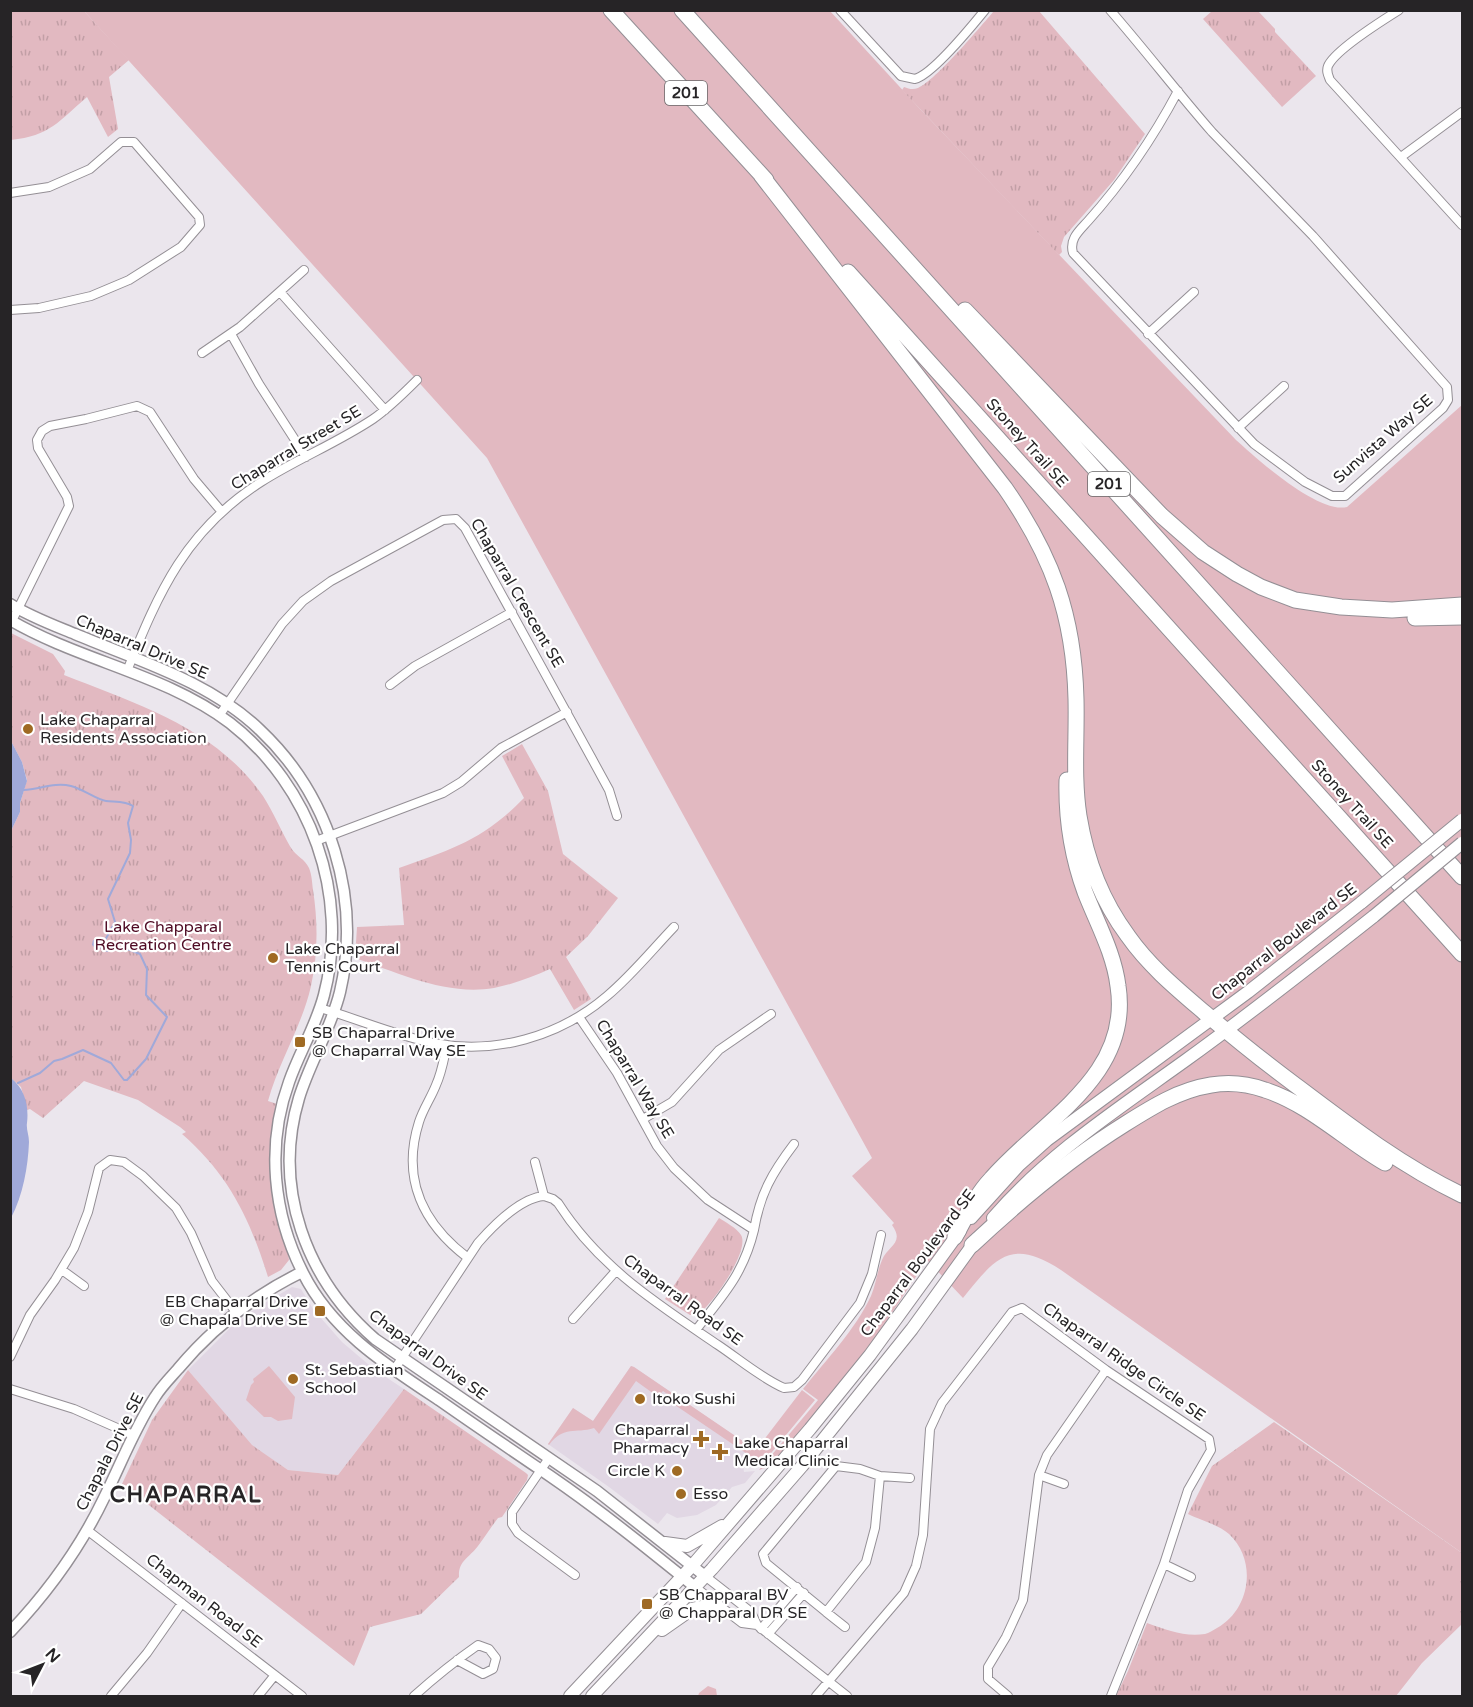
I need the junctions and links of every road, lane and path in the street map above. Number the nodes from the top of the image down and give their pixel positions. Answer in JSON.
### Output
{"nodes":[{"id":1,"x":611,"y":10,"type":"edge"},
{"id":2,"x":682,"y":10,"type":"edge"},
{"id":3,"x":840,"y":10,"type":"edge"},
{"id":4,"x":985,"y":10,"type":"edge"},
{"id":5,"x":1110,"y":10,"type":"edge"},
{"id":6,"x":1399,"y":10,"type":"edge"},
{"id":7,"x":1178,"y":91,"type":"junction"},
{"id":8,"x":755,"y":92,"type":"junction"},
{"id":9,"x":1462,"y":112,"type":"edge"},
{"id":10,"x":1401,"y":157,"type":"junction"},
{"id":11,"x":761,"y":175,"type":"junction"},
{"id":12,"x":10,"y":193,"type":"edge"},
{"id":13,"x":1462,"y":225,"type":"edge"},
{"id":14,"x":304,"y":270,"type":"dead end"},
{"id":15,"x":280,"y":292,"type":"junction"},
{"id":16,"x":1194,"y":292,"type":"dead end"},
{"id":17,"x":10,"y":310,"type":"edge"},
{"id":18,"x":231,"y":334,"type":"junction"},
{"id":19,"x":1148,"y":334,"type":"junction"},
{"id":20,"x":201,"y":353,"type":"dead end"},
{"id":21,"x":417,"y":380,"type":"dead end"},
{"id":22,"x":1284,"y":386,"type":"dead end"},
{"id":23,"x":385,"y":410,"type":"junction"},
{"id":24,"x":1238,"y":428,"type":"junction"},
{"id":25,"x":306,"y":457,"type":"junction"},
{"id":26,"x":222,"y":512,"type":"junction"},
{"id":27,"x":1295,"y":600,"type":"junction"},
{"id":28,"x":1462,"y":605,"type":"edge"},
{"id":29,"x":15,"y":606,"type":"edge"},
{"id":30,"x":512,"y":612,"type":"junction"},
{"id":31,"x":1462,"y":617,"type":"edge"},
{"id":32,"x":11,"y":620,"type":"edge"},
{"id":33,"x":1073,"y":651,"type":"junction"},
{"id":34,"x":132,"y":658,"type":"junction"},
{"id":35,"x":127,"y":671,"type":"junction"},
{"id":36,"x":390,"y":686,"type":"dead end"},
{"id":37,"x":227,"y":704,"type":"junction"},
{"id":38,"x":567,"y":712,"type":"junction"},
{"id":39,"x":219,"y":716,"type":"junction"},
{"id":40,"x":617,"y":816,"type":"dead end"},
{"id":41,"x":1462,"y":820,"type":"edge"},
{"id":42,"x":330,"y":836,"type":"junction"},
{"id":43,"x":316,"y":841,"type":"junction"},
{"id":44,"x":1462,"y":843,"type":"edge"},
{"id":45,"x":1462,"y":877,"type":"edge"},
{"id":46,"x":674,"y":927,"type":"dead end"},
{"id":47,"x":1462,"y":954,"type":"edge"},
{"id":48,"x":320,"y":1008,"type":"junction"},
{"id":49,"x":334,"y":1012,"type":"junction"},
{"id":50,"x":771,"y":1014,"type":"dead end"},
{"id":51,"x":579,"y":1017,"type":"junction"},
{"id":52,"x":1212,"y":1019,"type":"junction"},
{"id":53,"x":1226,"y":1031,"type":"junction"},
{"id":54,"x":447,"y":1045,"type":"junction"},
{"id":55,"x":643,"y":1119,"type":"junction"},
{"id":56,"x":794,"y":1144,"type":"dead end"},
{"id":57,"x":535,"y":1162,"type":"dead end"},
{"id":58,"x":1462,"y":1195,"type":"edge"},
{"id":59,"x":544,"y":1196,"type":"junction"},
{"id":60,"x":1462,"y":1200,"type":"edge"},
{"id":61,"x":754,"y":1230,"type":"junction"},
{"id":62,"x":881,"y":1236,"type":"dead end"},
{"id":63,"x":955,"y":1237,"type":"junction"},
{"id":64,"x":972,"y":1245,"type":"junction"},
{"id":65,"x":468,"y":1258,"type":"junction"},
{"id":66,"x":315,"y":1265,"type":"junction"},
{"id":67,"x":62,"y":1270,"type":"junction"},
{"id":68,"x":302,"y":1272,"type":"junction"},
{"id":69,"x":615,"y":1272,"type":"junction"},
{"id":70,"x":84,"y":1286,"type":"dead end"},
{"id":71,"x":236,"y":1312,"type":"junction"},
{"id":72,"x":573,"y":1319,"type":"dead end"},
{"id":73,"x":696,"y":1330,"type":"junction"},
{"id":74,"x":10,"y":1357,"type":"edge"},
{"id":75,"x":402,"y":1358,"type":"junction"},
{"id":76,"x":394,"y":1370,"type":"junction"},
{"id":77,"x":1106,"y":1370,"type":"junction"},
{"id":78,"x":10,"y":1389,"type":"edge"},
{"id":79,"x":133,"y":1435,"type":"junction"},
{"id":80,"x":549,"y":1458,"type":"junction"},
{"id":81,"x":541,"y":1470,"type":"junction"},
{"id":82,"x":1039,"y":1475,"type":"junction"},
{"id":83,"x":880,"y":1476,"type":"junction"},
{"id":84,"x":910,"y":1478,"type":"dead end"},
{"id":85,"x":1064,"y":1484,"type":"dead end"},
{"id":86,"x":735,"y":1517,"type":"junction"},
{"id":87,"x":87,"y":1530,"type":"junction"},
{"id":88,"x":665,"y":1543,"type":"junction"},
{"id":89,"x":1164,"y":1564,"type":"junction"},
{"id":90,"x":692,"y":1566,"type":"junction"},
{"id":91,"x":575,"y":1575,"type":"dead end"},
{"id":92,"x":682,"y":1576,"type":"junction"},
{"id":93,"x":705,"y":1576,"type":"junction"},
{"id":94,"x":1191,"y":1577,"type":"dead end"},
{"id":95,"x":695,"y":1587,"type":"junction"},
{"id":96,"x":801,"y":1590,"type":"junction"},
{"id":97,"x":182,"y":1603,"type":"junction"},
{"id":98,"x":717,"y":1604,"type":"junction"},
{"id":99,"x":826,"y":1612,"type":"junction"},
{"id":100,"x":845,"y":1627,"type":"dead end"},
{"id":101,"x":762,"y":1629,"type":"junction"},
{"id":102,"x":11,"y":1630,"type":"edge"},
{"id":103,"x":641,"y":1644,"type":"junction"},
{"id":104,"x":457,"y":1660,"type":"dead end"},
{"id":105,"x":275,"y":1675,"type":"junction"},
{"id":106,"x":829,"y":1681,"type":"junction"},
{"id":107,"x":111,"y":1696,"type":"edge"},
{"id":108,"x":258,"y":1696,"type":"edge"},
{"id":109,"x":302,"y":1696,"type":"edge"},
{"id":110,"x":414,"y":1696,"type":"edge"},
{"id":111,"x":570,"y":1696,"type":"edge"},
{"id":112,"x":592,"y":1696,"type":"edge"},
{"id":113,"x":816,"y":1696,"type":"edge"},
{"id":114,"x":847,"y":1696,"type":"edge"},
{"id":115,"x":1008,"y":1696,"type":"edge"},
{"id":116,"x":1111,"y":1696,"type":"edge"}],
"edges":[{"from":1,"to":11,"type":"highway","name":"Stoney Trail SE","number":"201"},
{"from":2,"to":8,"type":"highway","name":"Stoney Trail SE","number":"201"},
{"from":3,"to":4,"type":"street"},
{"from":5,"to":7,"type":"street","name":"Sunvista Way SE"},
{"from":6,"to":10,"type":"street"},
{"from":7,"to":19,"type":"street","name":"Sunvista Way SE"},
{"from":7,"to":24,"type":"street","name":"Sunvista Way SE"},
{"from":8,"to":27,"type":"highway"},
{"from":8,"to":45,"type":"highway","name":"Stoney Trail SE","number":"201"},
{"from":9,"to":10,"type":"street"},
{"from":10,"to":13,"type":"street"},
{"from":11,"to":33,"type":"highway"},
{"from":11,"to":47,"type":"highway","name":"Stoney Trail SE","number":"201"},
{"from":12,"to":17,"type":"street"},
{"from":14,"to":15,"type":"street"},
{"from":15,"to":18,"type":"street"},
{"from":15,"to":23,"type":"street"},
{"from":16,"to":19,"type":"street"},
{"from":18,"to":20,"type":"street"},
{"from":18,"to":25,"type":"street"},
{"from":19,"to":24,"type":"street","name":"Sunvista Way SE"},
{"from":21,"to":23,"type":"street","name":"Chaparral Street SE"},
{"from":22,"to":24,"type":"street"},
{"from":23,"to":25,"type":"street","name":"Chaparral Street SE"},
{"from":25,"to":26,"type":"street","name":"Chaparral Street SE"},
{"from":26,"to":29,"type":"street"},
{"from":26,"to":34,"type":"street","name":"Chaparral Street SE"},
{"from":27,"to":28,"type":"highway"},
{"from":27,"to":31,"type":"highway"},
{"from":29,"to":32,"type":"street"},
{"from":29,"to":34,"type":"street","name":"Chaparral Drive SE"},
{"from":30,"to":36,"type":"street"},
{"from":30,"to":37,"type":"street","name":"Chaparral Crescent SE"},
{"from":30,"to":38,"type":"street","name":"Chaparral Crescent SE"},
{"from":32,"to":35,"type":"street","name":"Chaparral Drive SE"},
{"from":33,"to":52,"type":"highway"},
{"from":33,"to":63,"type":"highway"},
{"from":34,"to":35,"type":"street","name":"Chaparral Street SE"},
{"from":34,"to":37,"type":"street","name":"Chaparral Drive SE"},
{"from":35,"to":39,"type":"street","name":"Chaparral Drive SE"},
{"from":37,"to":39,"type":"street","name":"Chaparral Crescent SE"},
{"from":37,"to":42,"type":"street","name":"Chaparral Drive SE"},
{"from":38,"to":40,"type":"street","name":"Chaparral Crescent SE"},
{"from":38,"to":42,"type":"street"},
{"from":39,"to":43,"type":"street","name":"Chaparral Drive SE"},
{"from":41,"to":52,"type":"main road","name":"Chaparral Boulevard SE","bridge":true},
{"from":42,"to":43,"type":"street"},
{"from":42,"to":49,"type":"street","name":"Chaparral Drive SE"},
{"from":43,"to":48,"type":"street","name":"Chaparral Drive SE"},
{"from":44,"to":53,"type":"main road","name":"Chaparral Boulevard SE","bridge":true},
{"from":46,"to":51,"type":"street"},
{"from":48,"to":49,"type":"street","name":"Chaparral Way SE"},
{"from":48,"to":68,"type":"street","name":"Chaparral Drive SE"},
{"from":49,"to":54,"type":"street","name":"Chaparral Way SE"},
{"from":49,"to":66,"type":"street","name":"Chaparral Drive SE"},
{"from":50,"to":55,"type":"street"},
{"from":51,"to":54,"type":"street","name":"Chaparral Way SE"},
{"from":51,"to":55,"type":"street","name":"Chaparral Way SE"},
{"from":52,"to":53,"type":"highway"},
{"from":52,"to":63,"type":"main road","name":"Chaparral Boulevard SE"},
{"from":53,"to":58,"type":"highway"},
{"from":53,"to":64,"type":"main road","name":"Chaparral Boulevard SE"},
{"from":54,"to":65,"type":"street"},
{"from":55,"to":61,"type":"street","name":"Chaparral Way SE"},
{"from":56,"to":61,"type":"street"},
{"from":57,"to":59,"type":"street"},
{"from":59,"to":65,"type":"street"},
{"from":59,"to":69,"type":"street","name":"Chaparral Road SE"},
{"from":60,"to":64,"type":"highway"},
{"from":61,"to":73,"type":"street"},
{"from":62,"to":73,"type":"street","name":"Chaparral Road SE"},
{"from":63,"to":86,"type":"main road","name":"Chaparral Boulevard SE"},
{"from":64,"to":93,"type":"main road","name":"Chaparral Boulevard SE"},
{"from":65,"to":75,"type":"street"},
{"from":66,"to":68,"type":"street","name":"Chapala Drive SE"},
{"from":66,"to":75,"type":"street","name":"Chaparral Drive SE"},
{"from":67,"to":70,"type":"street"},
{"from":67,"to":71,"type":"street"},
{"from":67,"to":74,"type":"street"},
{"from":68,"to":71,"type":"street","name":"Chapala Drive SE"},
{"from":68,"to":76,"type":"street","name":"Chaparral Drive SE"},
{"from":69,"to":72,"type":"street"},
{"from":69,"to":73,"type":"street","name":"Chaparral Road SE"},
{"from":71,"to":79,"type":"street","name":"Chapala Drive SE"},
{"from":75,"to":76,"type":"street"},
{"from":75,"to":80,"type":"street","name":"Chaparral Drive SE"},
{"from":76,"to":81,"type":"street","name":"Chaparral Drive SE"},
{"from":77,"to":82,"type":"street"},
{"from":77,"to":89,"type":"street","name":"Chaparral Ridge Circle SE"},
{"from":77,"to":106,"type":"street","name":"Chaparral Ridge Circle SE"},
{"from":78,"to":79,"type":"street"},
{"from":79,"to":87,"type":"street","name":"Chapala Drive SE"},
{"from":80,"to":81,"type":"street"},
{"from":80,"to":88,"type":"street","name":"Chaparral Drive SE"},
{"from":81,"to":91,"type":"street"},
{"from":81,"to":92,"type":"street","name":"Chaparral Drive SE"},
{"from":82,"to":85,"type":"street"},
{"from":82,"to":115,"type":"street"},
{"from":83,"to":84,"type":"street"},
{"from":83,"to":96,"type":"street"},
{"from":83,"to":99,"type":"street"},
{"from":86,"to":88,"type":"main road"},
{"from":86,"to":90,"type":"main road","name":"Chaparral Boulevard SE"},
{"from":87,"to":97,"type":"street","name":"Chapman Road SE"},
{"from":87,"to":102,"type":"street","name":"Chapala Drive SE"},
{"from":88,"to":90,"type":"street","name":"Chaparral Drive SE"},
{"from":89,"to":94,"type":"street"},
{"from":89,"to":116,"type":"street","name":"Chaparral Ridge Circle SE"},
{"from":90,"to":92,"type":"main road","name":"Chaparral Boulevard SE"},
{"from":90,"to":93,"type":"street","name":"Chaparral Drive SE"},
{"from":92,"to":95,"type":"street","name":"Chaparral Drive SE"},
{"from":92,"to":111,"type":"main road","name":"Chaparral Boulevard SE"},
{"from":93,"to":95,"type":"main road","name":"Chaparral Boulevard SE"},
{"from":93,"to":101,"type":"street"},
{"from":95,"to":98,"type":"street"},
{"from":95,"to":103,"type":"main road","name":"Chaparral Boulevard SE"},
{"from":96,"to":99,"type":"street"},
{"from":96,"to":101,"type":"street"},
{"from":97,"to":105,"type":"street","name":"Chapman Road SE"},
{"from":97,"to":107,"type":"street"},
{"from":98,"to":101,"type":"street"},
{"from":98,"to":103,"type":"main road"},
{"from":99,"to":100,"type":"street"},
{"from":101,"to":106,"type":"street"},
{"from":103,"to":112,"type":"main road","name":"Chaparral Boulevard SE"},
{"from":104,"to":110,"type":"street"},
{"from":105,"to":108,"type":"street"},
{"from":105,"to":109,"type":"street","name":"Chapman Road SE"},
{"from":106,"to":113,"type":"street","name":"Chaparral Ridge Circle SE"},
{"from":106,"to":114,"type":"street"}]}
